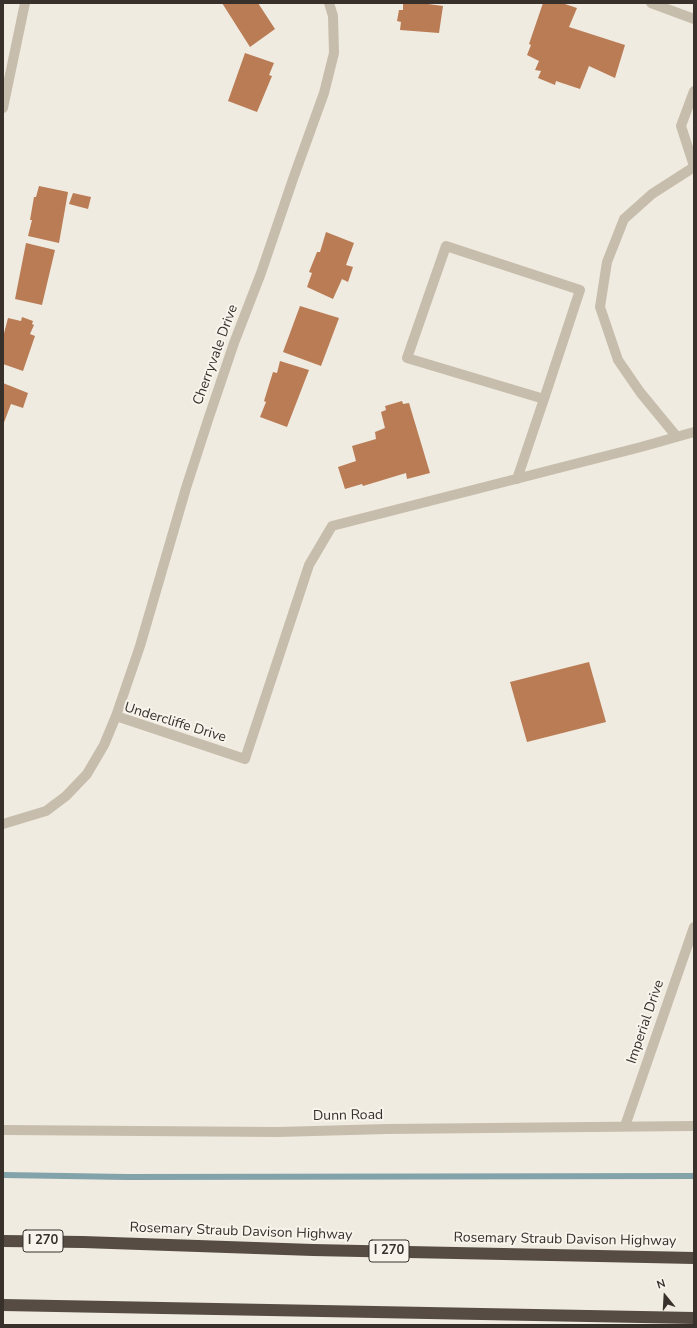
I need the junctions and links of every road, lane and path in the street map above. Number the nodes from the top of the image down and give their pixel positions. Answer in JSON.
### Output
{"nodes":[{"id":1,"x":25,"y":3,"type":"edge"},
{"id":2,"x":329,"y":3,"type":"edge"},
{"id":3,"x":651,"y":3,"type":"edge"},
{"id":4,"x":694,"y":19,"type":"edge"},
{"id":5,"x":694,"y":91,"type":"edge"},
{"id":6,"x":3,"y":108,"type":"edge"},
{"id":7,"x":694,"y":167,"type":"edge"},
{"id":8,"x":544,"y":399,"type":"junction"},
{"id":9,"x":694,"y":432,"type":"edge"},
{"id":10,"x":677,"y":437,"type":"junction"},
{"id":11,"x":517,"y":479,"type":"junction"},
{"id":12,"x":116,"y":716,"type":"junction"},
{"id":13,"x":3,"y":824,"type":"edge"},
{"id":14,"x":694,"y":927,"type":"edge"},
{"id":15,"x":625,"y":1126,"type":"junction"},
{"id":16,"x":694,"y":1126,"type":"edge"},
{"id":17,"x":3,"y":1130,"type":"edge"},
{"id":18,"x":3,"y":1241,"type":"edge"},
{"id":19,"x":694,"y":1258,"type":"edge"},
{"id":20,"x":3,"y":1305,"type":"edge"},
{"id":21,"x":694,"y":1318,"type":"edge"}],
"edges":[{"from":1,"to":6,"type":"street"},
{"from":2,"to":12,"type":"street","name":"Cherryvale Drive"},
{"from":3,"to":4,"type":"street"},
{"from":5,"to":7,"type":"street"},
{"from":7,"to":10,"type":"street"},
{"from":8,"to":8,"type":"street"},
{"from":8,"to":11,"type":"street"},
{"from":9,"to":10,"type":"street"},
{"from":10,"to":11,"type":"street"},
{"from":11,"to":12,"type":"street","name":"Undercliffe Drive"},
{"from":12,"to":13,"type":"street","name":"Undercliffe Drive"},
{"from":14,"to":15,"type":"street","name":"Imperial Drive"},
{"from":15,"to":16,"type":"street","name":"Dunn Road"},
{"from":15,"to":17,"type":"street","name":"Dunn Road"},
{"from":18,"to":19,"type":"highway","name":"Rosemary Straub Davison Highway","number":"I 270"},
{"from":20,"to":21,"type":"highway"}]}
